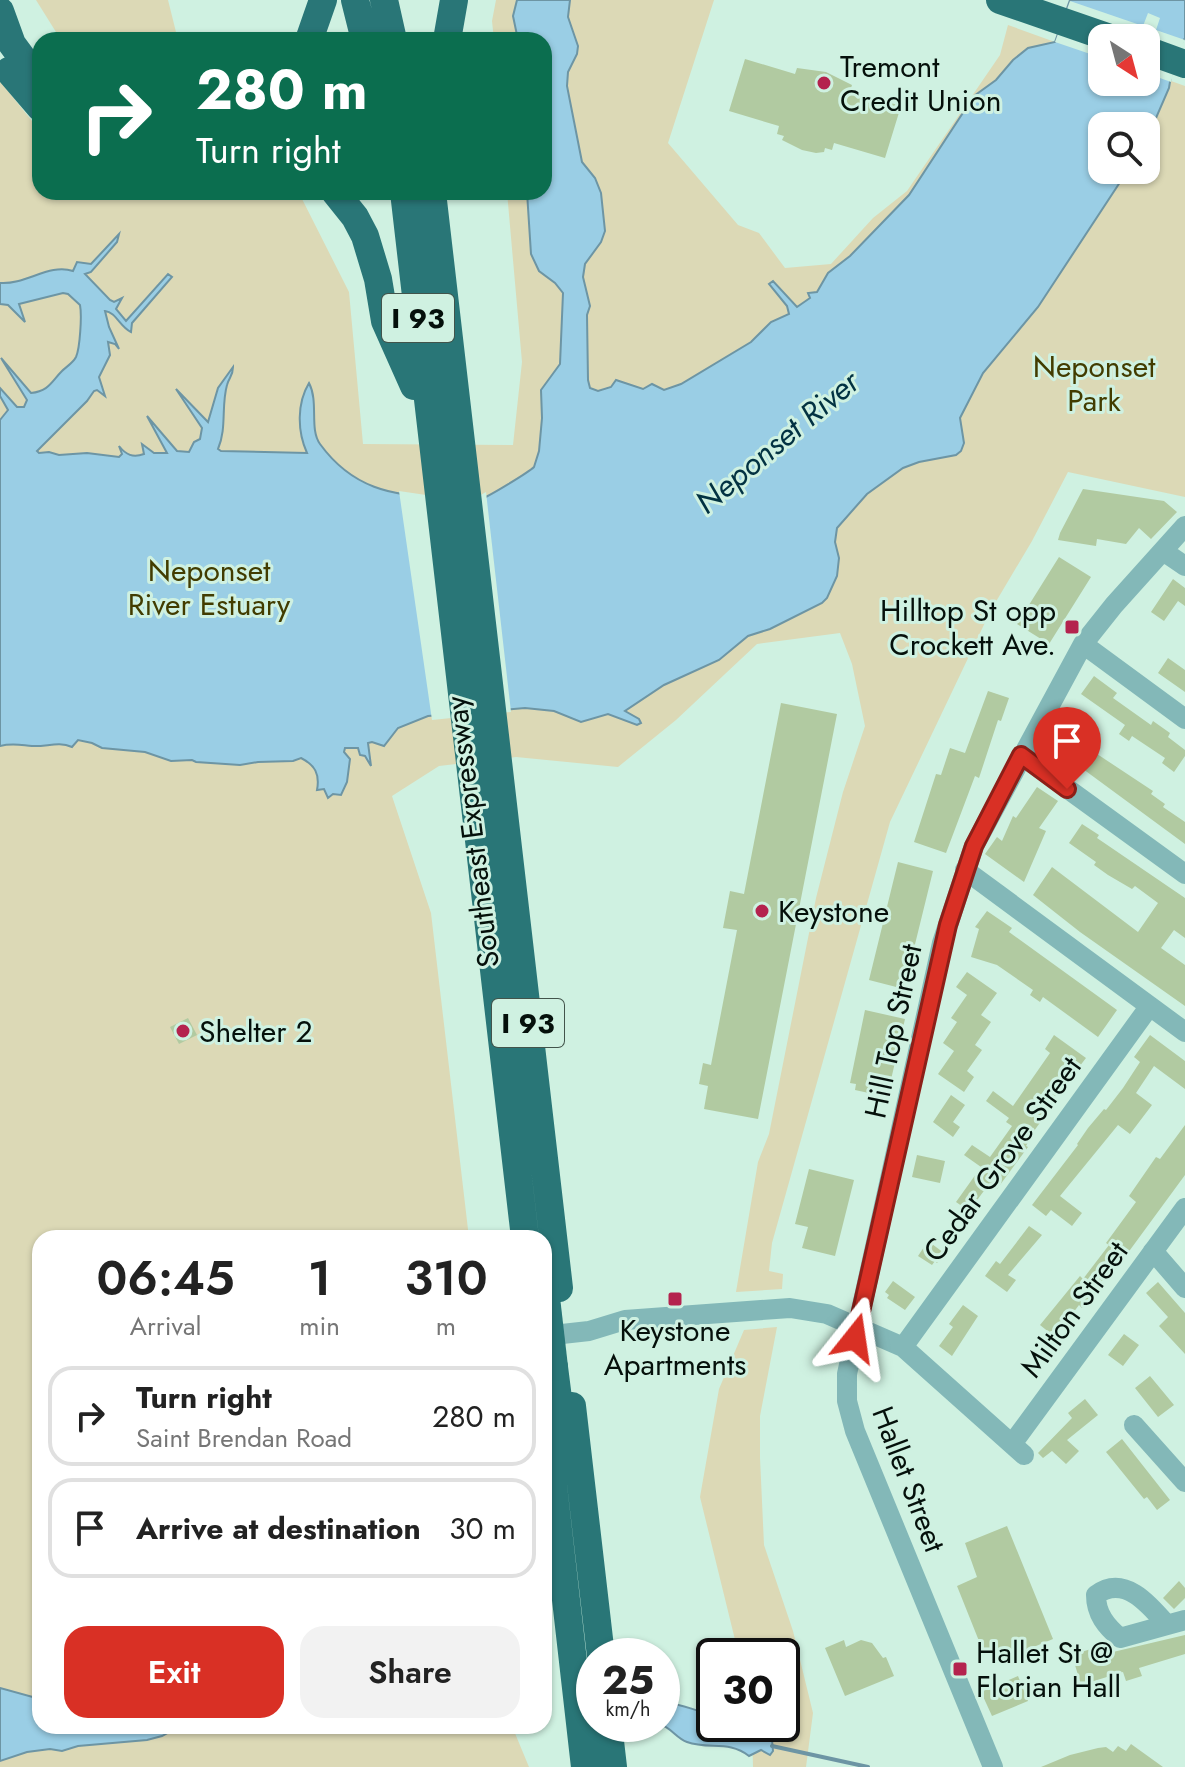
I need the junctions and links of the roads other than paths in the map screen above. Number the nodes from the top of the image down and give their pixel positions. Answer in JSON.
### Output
{"nodes":[{"id":1,"x":323,"y":0,"type":"edge"},
{"id":2,"x":355,"y":0,"type":"edge"},
{"id":3,"x":368,"y":0,"type":"edge"},
{"id":4,"x":384,"y":0,"type":"edge"},
{"id":5,"x":397,"y":0,"type":"edge"},
{"id":6,"x":454,"y":0,"type":"edge"},
{"id":7,"x":1000,"y":0,"type":"edge"},
{"id":8,"x":0,"y":11,"type":"edge"},
{"id":9,"x":1088,"y":31,"type":"edge"},
{"id":10,"x":312,"y":32,"type":"edge"},
{"id":11,"x":363,"y":32,"type":"edge"},
{"id":12,"x":376,"y":32,"type":"edge"},
{"id":13,"x":391,"y":32,"type":"edge"},
{"id":14,"x":404,"y":32,"type":"edge"},
{"id":15,"x":448,"y":32,"type":"edge"},
{"id":16,"x":1160,"y":55,"type":"edge"},
{"id":17,"x":0,"y":56,"type":"edge"},
{"id":18,"x":1182,"y":63,"type":"edge"},
{"id":19,"x":32,"y":71,"type":"edge"},
{"id":20,"x":32,"y":98,"type":"edge"},
{"id":21,"x":341,"y":200,"type":"edge"},
{"id":22,"x":392,"y":200,"type":"edge"},
{"id":23,"x":405,"y":200,"type":"edge"},
{"id":24,"x":419,"y":200,"type":"edge"},
{"id":25,"x":433,"y":200,"type":"edge"},
{"id":26,"x":447,"y":200,"type":"edge"},
{"id":27,"x":442,"y":276,"type":"junction"},
{"id":28,"x":414,"y":386,"type":"junction"},
{"id":29,"x":441,"y":444,"type":"junction"},
{"id":30,"x":1185,"y":526,"type":"edge"},
{"id":31,"x":1163,"y":551,"type":"junction"},
{"id":32,"x":1185,"y":566,"type":"edge"},
{"id":33,"x":1083,"y":644,"type":"junction"},
{"id":34,"x":1185,"y":719,"type":"edge"},
{"id":35,"x":1021,"y":755,"type":"junction"},
{"id":36,"x":478,"y":762,"type":"junction"},
{"id":37,"x":965,"y":870,"type":"junction"},
{"id":38,"x":1185,"y":874,"type":"edge"},
{"id":39,"x":1149,"y":1007,"type":"junction"},
{"id":40,"x":1185,"y":1032,"type":"edge"},
{"id":41,"x":1185,"y":1208,"type":"edge"},
{"id":42,"x":511,"y":1230,"type":"edge"},
{"id":43,"x":524,"y":1230,"type":"edge"},
{"id":44,"x":539,"y":1230,"type":"edge"},
{"id":45,"x":542,"y":1230,"type":"edge"},
{"id":46,"x":1153,"y":1251,"type":"junction"},
{"id":47,"x":1185,"y":1288,"type":"edge"},
{"id":48,"x":552,"y":1305,"type":"edge"},
{"id":49,"x":858,"y":1326,"type":"junction"},
{"id":50,"x":552,"y":1335,"type":"edge"},
{"id":51,"x":903,"y":1347,"type":"junction"},
{"id":52,"x":561,"y":1367,"type":"junction"},
{"id":53,"x":1134,"y":1425,"type":"dead end"},
{"id":54,"x":552,"y":1476,"type":"edge"},
{"id":55,"x":1185,"y":1482,"type":"edge"},
{"id":56,"x":552,"y":1591,"type":"edge"},
{"id":57,"x":1176,"y":1623,"type":"edge"},
{"id":58,"x":586,"y":1638,"type":"edge"},
{"id":59,"x":599,"y":1638,"type":"edge"},
{"id":60,"x":597,"y":1742,"type":"edge"},
{"id":61,"x":610,"y":1742,"type":"edge"},
{"id":62,"x":572,"y":1767,"type":"edge"},
{"id":63,"x":585,"y":1767,"type":"edge"},
{"id":64,"x":600,"y":1767,"type":"edge"},
{"id":65,"x":613,"y":1767,"type":"edge"},
{"id":66,"x":993,"y":1767,"type":"edge"}],
"edges":[{"from":1,"to":10,"type":"highway"},
{"from":2,"to":11,"type":"highway"},
{"from":3,"to":12,"type":"highway"},
{"from":4,"to":13,"type":"highway"},
{"from":5,"to":14,"type":"highway"},
{"from":6,"to":15,"type":"highway"},
{"from":7,"to":9,"type":"highway"},
{"from":8,"to":19,"type":"highway"},
{"from":16,"to":18,"type":"highway"},
{"from":17,"to":20,"type":"highway"},
{"from":21,"to":28,"type":"highway"},
{"from":22,"to":28,"type":"highway","name":"Southeast Expressway","number":"I 93"},
{"from":23,"to":29,"type":"highway","number":"I 93"},
{"from":24,"to":29,"type":"highway","number":"I 93"},
{"from":25,"to":27,"type":"highway","name":"Southeast Expressway","number":"I 93"},
{"from":26,"to":27,"type":"highway"},
{"from":27,"to":29,"type":"highway","name":"Southeast Expressway","number":"I 93"},
{"from":28,"to":29,"type":"highway","name":"Southeast Expressway","number":"I 93"},
{"from":29,"to":36,"type":"highway","name":"Southeast Expressway","number":"I 93"},
{"from":29,"to":36,"type":"highway","name":"Southeast Expressway","number":"I 93"},
{"from":30,"to":31,"type":"street","name":"Hill Top Street"},
{"from":31,"to":32,"type":"street"},
{"from":31,"to":33,"type":"street","name":"Hill Top Street"},
{"from":33,"to":34,"type":"street"},
{"from":33,"to":35,"type":"street","name":"Hill Top Street"},
{"from":35,"to":37,"type":"street","name":"Hill Top Street"},
{"from":35,"to":38,"type":"street"},
{"from":36,"to":42,"type":"highway","name":"Southeast Expressway","number":"I 93"},
{"from":36,"to":43,"type":"highway","number":"I 93"},
{"from":36,"to":44,"type":"highway","number":"I 93"},
{"from":36,"to":45,"type":"highway","name":"Southeast Expressway","number":"I 93"},
{"from":37,"to":39,"type":"street"},
{"from":37,"to":49,"type":"street","name":"Hill Top Street"},
{"from":39,"to":40,"type":"street"},
{"from":39,"to":51,"type":"street","name":"Cedar Grove Street"},
{"from":41,"to":46,"type":"street","name":"Milton Street"},
{"from":46,"to":47,"type":"street"},
{"from":46,"to":51,"type":"street","name":"Milton Street"},
{"from":48,"to":52,"type":"highway","name":"Southeast Expressway","number":"I 93"},
{"from":49,"to":50,"type":"street"},
{"from":49,"to":51,"type":"street"},
{"from":49,"to":66,"type":"street","name":"Hallet Street"},
{"from":52,"to":58,"type":"highway","number":"I 93"},
{"from":52,"to":59,"type":"highway","name":"Southeast Expressway","number":"I 93"},
{"from":53,"to":55,"type":"street"},
{"from":54,"to":63,"type":"highway"},
{"from":56,"to":62,"type":"highway"},
{"from":57,"to":57,"type":"street"},
{"from":60,"to":64,"type":"highway"},
{"from":61,"to":65,"type":"highway"}]}
